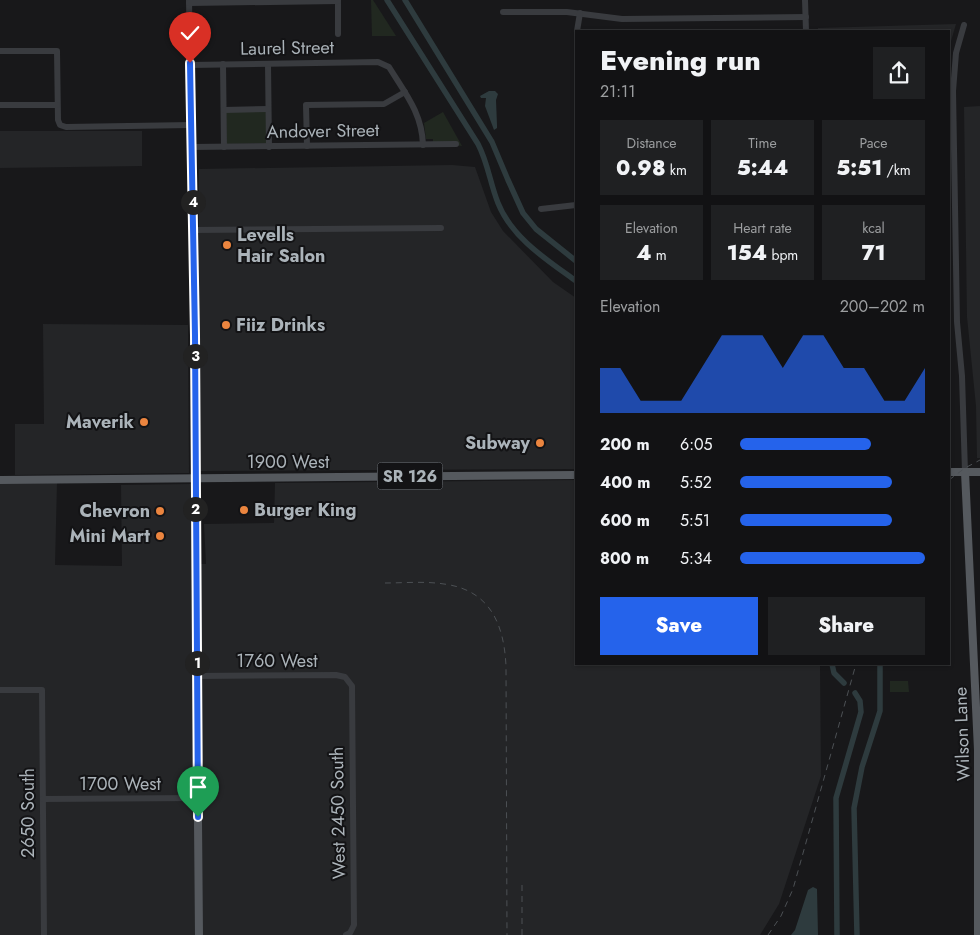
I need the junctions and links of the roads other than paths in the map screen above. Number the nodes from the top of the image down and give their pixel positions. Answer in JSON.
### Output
{"nodes":[{"id":1,"x":806,"y":0,"type":"edge"},
{"id":2,"x":338,"y":1,"type":"edge"},
{"id":3,"x":189,"y":2,"type":"edge"},
{"id":4,"x":503,"y":12,"type":"dead end"},
{"id":5,"x":580,"y":13,"type":"junction"},
{"id":6,"x":806,"y":20,"type":"junction"},
{"id":7,"x":964,"y":25,"type":"dead end"},
{"id":8,"x":577,"y":30,"type":"edge"},
{"id":9,"x":806,"y":30,"type":"edge"},
{"id":10,"x":338,"y":34,"type":"dead end"},
{"id":11,"x":0,"y":51,"type":"edge"},
{"id":12,"x":223,"y":64,"type":"junction"},
{"id":13,"x":268,"y":64,"type":"junction"},
{"id":14,"x":190,"y":65,"type":"junction"},
{"id":15,"x":405,"y":92,"type":"junction"},
{"id":16,"x":0,"y":105,"type":"edge"},
{"id":17,"x":58,"y":106,"type":"junction"},
{"id":18,"x":268,"y":109,"type":"junction"},
{"id":19,"x":224,"y":110,"type":"junction"},
{"id":20,"x":191,"y":125,"type":"junction"},
{"id":21,"x":423,"y":144,"type":"junction"},
{"id":22,"x":456,"y":144,"type":"dead end"},
{"id":23,"x":269,"y":146,"type":"junction"},
{"id":24,"x":307,"y":146,"type":"junction"},
{"id":25,"x":224,"y":147,"type":"junction"},
{"id":26,"x":192,"y":148,"type":"junction"},
{"id":27,"x":575,"y":205,"type":"edge"},
{"id":28,"x":541,"y":209,"type":"dead end"},
{"id":29,"x":441,"y":228,"type":"dead end"},
{"id":30,"x":193,"y":230,"type":"junction"},
{"id":31,"x":950,"y":472,"type":"edge"},
{"id":32,"x":965,"y":472,"type":"junction"},
{"id":33,"x":980,"y":472,"type":"edge"},
{"id":34,"x":575,"y":475,"type":"edge"},
{"id":35,"x":195,"y":478,"type":"junction"},
{"id":36,"x":0,"y":480,"type":"edge"},
{"id":37,"x":197,"y":676,"type":"junction"},
{"id":38,"x":352,"y":686,"type":"joint"},
{"id":39,"x":0,"y":690,"type":"edge"},
{"id":40,"x":979,"y":750,"type":"edge"},
{"id":41,"x":198,"y":798,"type":"junction"},
{"id":42,"x":43,"y":800,"type":"junction"},
{"id":43,"x":979,"y":904,"type":"edge"},
{"id":44,"x":44,"y":935,"type":"edge"},
{"id":45,"x":199,"y":935,"type":"edge"},
{"id":46,"x":346,"y":935,"type":"edge"},
{"id":47,"x":978,"y":935,"type":"edge"}],
"edges":[{"from":1,"to":6,"type":"street"},
{"from":2,"to":3,"type":"street"},
{"from":2,"to":10,"type":"street"},
{"from":3,"to":14,"type":"street"},
{"from":4,"to":5,"type":"street"},
{"from":5,"to":6,"type":"street"},
{"from":5,"to":8,"type":"street"},
{"from":6,"to":9,"type":"street"},
{"from":7,"to":32,"type":"street","name":"Wilson Lane"},
{"from":11,"to":17,"type":"street"},
{"from":12,"to":13,"type":"street","name":"Laurel Street"},
{"from":12,"to":14,"type":"street","name":"Laurel Street"},
{"from":12,"to":19,"type":"street"},
{"from":13,"to":15,"type":"street","name":"Laurel Street"},
{"from":13,"to":18,"type":"street"},
{"from":14,"to":20,"type":"street"},
{"from":15,"to":21,"type":"street"},
{"from":15,"to":24,"type":"street"},
{"from":16,"to":17,"type":"street"},
{"from":17,"to":20,"type":"street"},
{"from":18,"to":19,"type":"street"},
{"from":18,"to":23,"type":"street"},
{"from":19,"to":25,"type":"street"},
{"from":20,"to":26,"type":"street"},
{"from":21,"to":22,"type":"street","name":"Andover Street"},
{"from":21,"to":24,"type":"street","name":"Andover Street"},
{"from":23,"to":24,"type":"street","name":"Andover Street"},
{"from":23,"to":25,"type":"street","name":"Andover Street"},
{"from":25,"to":26,"type":"street","name":"Andover Street"},
{"from":26,"to":30,"type":"street"},
{"from":27,"to":28,"type":"street"},
{"from":29,"to":30,"type":"street"},
{"from":30,"to":35,"type":"street"},
{"from":31,"to":32,"type":"main road"},
{"from":32,"to":33,"type":"main road"},
{"from":32,"to":40,"type":"main road","name":"Wilson Lane"},
{"from":34,"to":35,"type":"main road","name":"1900 West","number":"SR 126"},
{"from":35,"to":36,"type":"main road","name":"1900 West","number":"SR 126"},
{"from":35,"to":37,"type":"main road"},
{"from":37,"to":38,"type":"street","name":"1760 West"},
{"from":37,"to":41,"type":"main road"},
{"from":38,"to":46,"type":"street","name":"West 2450 South"},
{"from":39,"to":42,"type":"street","name":"2650 South"},
{"from":40,"to":43,"type":"main road","name":"Wilson Lane"},
{"from":41,"to":42,"type":"street","name":"1700 West"},
{"from":41,"to":45,"type":"main road"},
{"from":42,"to":44,"type":"street","name":"2650 South"},
{"from":43,"to":47,"type":"main road","name":"Wilson Lane"}]}
